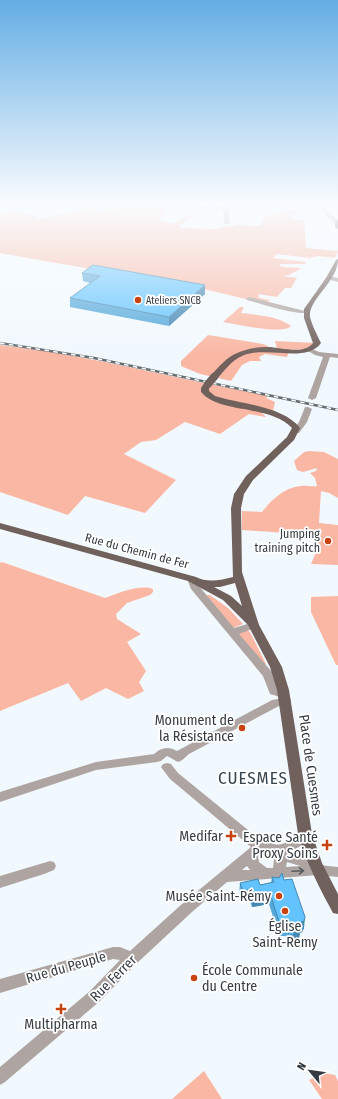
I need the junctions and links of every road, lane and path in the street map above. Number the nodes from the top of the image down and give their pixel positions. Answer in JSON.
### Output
{"nodes":[{"id":1,"x":338,"y":261,"type":"edge"},
{"id":2,"x":329,"y":278,"type":"junction"},
{"id":3,"x":338,"y":280,"type":"edge"},
{"id":4,"x":250,"y":299,"type":"dead end"},
{"id":5,"x":306,"y":312,"type":"junction"},
{"id":6,"x":318,"y":350,"type":"junction"},
{"id":7,"x":338,"y":356,"type":"edge"},
{"id":8,"x":312,"y":398,"type":"dead end"},
{"id":9,"x":308,"y":409,"type":"dead end"},
{"id":10,"x":296,"y":431,"type":"junction"},
{"id":11,"x":0,"y":526,"type":"edge"},
{"id":12,"x":236,"y":576,"type":"junction"},
{"id":13,"x":195,"y":580,"type":"junction"},
{"id":14,"x":242,"y":591,"type":"junction"},
{"id":15,"x":227,"y":598,"type":"junction"},
{"id":16,"x":254,"y":625,"type":"junction"},
{"id":17,"x":233,"y":632,"type":"junction"},
{"id":18,"x":286,"y":701,"type":"junction"},
{"id":19,"x":178,"y":754,"type":"junction"},
{"id":20,"x":157,"y":758,"type":"junction"},
{"id":21,"x":167,"y":767,"type":"junction"},
{"id":22,"x":0,"y":797,"type":"edge"},
{"id":23,"x":305,"y":834,"type":"junction"},
{"id":24,"x":257,"y":851,"type":"junction"},
{"id":25,"x":278,"y":852,"type":"junction"},
{"id":26,"x":50,"y":866,"type":"dead end"},
{"id":27,"x":316,"y":866,"type":"junction"},
{"id":28,"x":279,"y":872,"type":"junction"},
{"id":29,"x":338,"y":872,"type":"edge"},
{"id":30,"x":264,"y":874,"type":"junction"},
{"id":31,"x":223,"y":877,"type":"junction"},
{"id":32,"x":0,"y":882,"type":"edge"},
{"id":33,"x":338,"y":908,"type":"edge"},
{"id":34,"x":131,"y":959,"type":"junction"},
{"id":35,"x":0,"y":986,"type":"edge"},
{"id":36,"x":0,"y":1076,"type":"edge"}],
"edges":[{"from":1,"to":2,"type":"main road"},
{"from":2,"to":3,"type":"street"},
{"from":2,"to":5,"type":"main road"},
{"from":4,"to":5,"type":"street"},
{"from":5,"to":6,"type":"main road"},
{"from":6,"to":7,"type":"street"},
{"from":6,"to":8,"type":"street"},
{"from":6,"to":10,"type":"main road","bridge":true},
{"from":9,"to":10,"type":"street"},
{"from":10,"to":12,"type":"main road"},
{"from":11,"to":13,"type":"main road","name":"Rue du Chemin de Fer"},
{"from":12,"to":13,"type":"main road"},
{"from":12,"to":14,"type":"main road"},
{"from":12,"to":15,"type":"main road"},
{"from":13,"to":15,"type":"main road","name":"Rue du Chemin de Fer"},
{"from":13,"to":17,"type":"street"},
{"from":14,"to":15,"type":"main road"},
{"from":14,"to":16,"type":"main road"},
{"from":15,"to":16,"type":"main road","name":"Rue du Chemin de Fer"},
{"from":16,"to":17,"type":"street"},
{"from":16,"to":18,"type":"main road","name":"Place de Cuesmes"},
{"from":17,"to":18,"type":"street"},
{"from":18,"to":19,"type":"street"},
{"from":18,"to":23,"type":"main road","name":"Place de Cuesmes"},
{"from":19,"to":20,"type":"street"},
{"from":19,"to":21,"type":"street"},
{"from":20,"to":21,"type":"street"},
{"from":20,"to":22,"type":"street"},
{"from":21,"to":24,"type":"street"},
{"from":23,"to":25,"type":"street","name":"Place de Cuesmes"},
{"from":23,"to":27,"type":"main road","name":"Place de Cuesmes"},
{"from":24,"to":25,"type":"street"},
{"from":24,"to":30,"type":"street"},
{"from":24,"to":31,"type":"street","name":"Rue Ferrer"},
{"from":25,"to":27,"type":"street"},
{"from":25,"to":28,"type":"street"},
{"from":26,"to":32,"type":"street"},
{"from":28,"to":27,"type":"street","one_way":true},
{"from":27,"to":29,"type":"street"},
{"from":27,"to":33,"type":"main road","name":"Place de Cuesmes"},
{"from":28,"to":30,"type":"street"},
{"from":30,"to":31,"type":"street"},
{"from":31,"to":34,"type":"street","name":"Rue Ferrer"},
{"from":34,"to":35,"type":"street","name":"Rue du Peuple"},
{"from":34,"to":36,"type":"street","name":"Rue Ferrer"}]}
